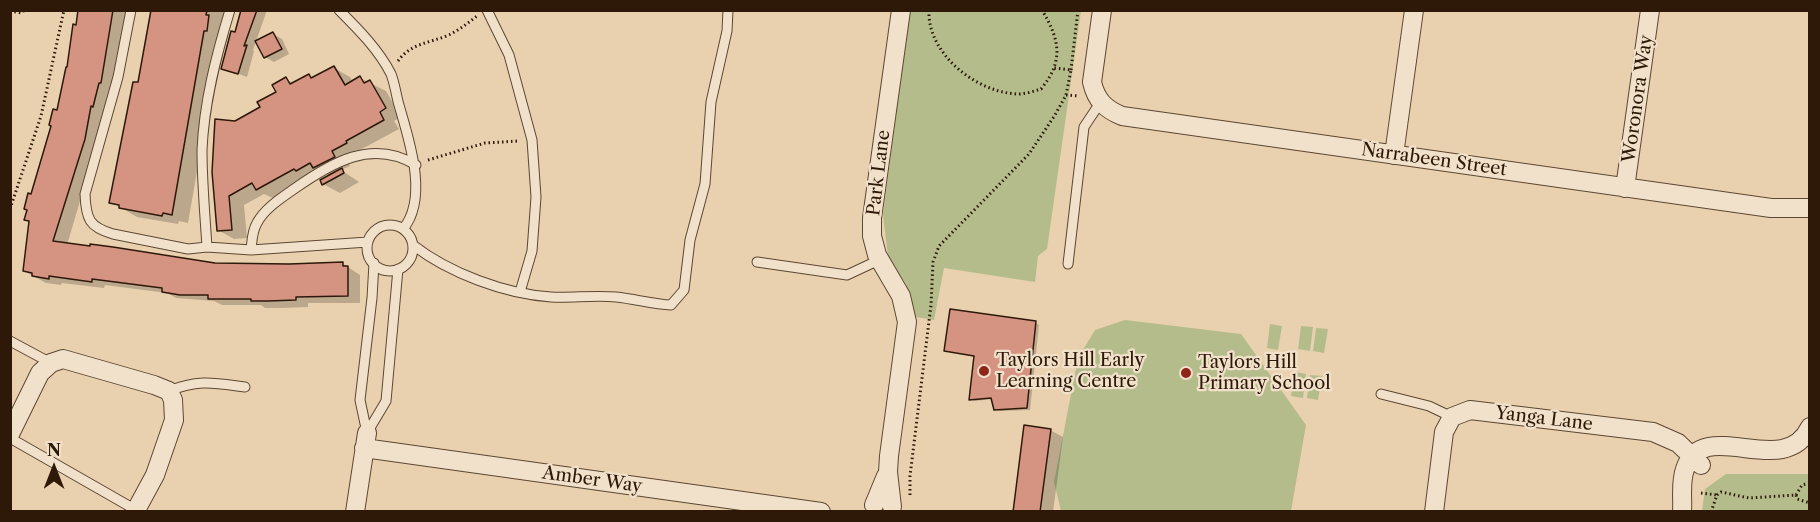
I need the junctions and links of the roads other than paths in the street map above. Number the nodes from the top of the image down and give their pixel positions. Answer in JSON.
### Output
{"nodes":[{"id":1,"x":130,"y":10,"type":"edge"},
{"id":2,"x":230,"y":10,"type":"edge"},
{"id":3,"x":339,"y":10,"type":"edge"},
{"id":4,"x":729,"y":10,"type":"edge"},
{"id":5,"x":901,"y":10,"type":"edge"},
{"id":6,"x":1102,"y":10,"type":"edge"},
{"id":7,"x":1414,"y":10,"type":"edge"},
{"id":8,"x":1650,"y":10,"type":"edge"},
{"id":9,"x":482,"y":13,"type":"edge"},
{"id":10,"x":1100,"y":103,"type":"junction"},
{"id":11,"x":1394,"y":155,"type":"junction"},
{"id":12,"x":416,"y":165,"type":"junction"},
{"id":13,"x":1625,"y":188,"type":"junction"},
{"id":14,"x":1772,"y":208,"type":"junction"},
{"id":15,"x":1809,"y":208,"type":"edge"},
{"id":16,"x":1809,"y":220,"type":"edge"},
{"id":17,"x":403,"y":229,"type":"junction"},
{"id":18,"x":368,"y":242,"type":"junction"},
{"id":19,"x":413,"y":245,"type":"junction"},
{"id":20,"x":207,"y":247,"type":"junction"},
{"id":21,"x":251,"y":250,"type":"junction"},
{"id":22,"x":879,"y":260,"type":"junction"},
{"id":23,"x":757,"y":262,"type":"dead end"},
{"id":24,"x":374,"y":263,"type":"junction"},
{"id":25,"x":1068,"y":264,"type":"dead end"},
{"id":26,"x":398,"y":269,"type":"junction"},
{"id":27,"x":520,"y":292,"type":"junction"},
{"id":28,"x":10,"y":340,"type":"edge"},
{"id":29,"x":51,"y":363,"type":"junction"},
{"id":30,"x":245,"y":387,"type":"dead end"},
{"id":31,"x":169,"y":391,"type":"junction"},
{"id":32,"x":1381,"y":394,"type":"dead end"},
{"id":33,"x":1452,"y":417,"type":"junction"},
{"id":34,"x":1809,"y":427,"type":"edge"},
{"id":35,"x":10,"y":436,"type":"edge"},
{"id":36,"x":365,"y":441,"type":"junction"},
{"id":37,"x":1806,"y":448,"type":"edge"},
{"id":38,"x":1696,"y":460,"type":"junction"},
{"id":39,"x":1685,"y":502,"type":"edge"},
{"id":40,"x":882,"y":509,"type":"edge"},
{"id":41,"x":135,"y":511,"type":"edge"},
{"id":42,"x":355,"y":512,"type":"edge"},
{"id":43,"x":820,"y":512,"type":"edge"},
{"id":44,"x":1434,"y":512,"type":"edge"}],
"edges":[{"from":1,"to":20,"type":"lane"},
{"from":2,"to":20,"type":"lane"},
{"from":3,"to":12,"type":"lane"},
{"from":4,"to":27,"type":"lane"},
{"from":5,"to":22,"type":"street","name":"Park Lane"},
{"from":6,"to":10,"type":"street"},
{"from":7,"to":11,"type":"street"},
{"from":8,"to":13,"type":"street","name":"Woronora Way"},
{"from":9,"to":27,"type":"lane"},
{"from":10,"to":11,"type":"street","name":"Narrabeen Street"},
{"from":10,"to":25,"type":"lane"},
{"from":11,"to":13,"type":"street","name":"Narrabeen Street"},
{"from":12,"to":17,"type":"lane"},
{"from":12,"to":21,"type":"lane"},
{"from":13,"to":14,"type":"street","name":"Narrabeen Street"},
{"from":14,"to":15,"type":"street","name":"Narrabeen Street"},
{"from":14,"to":16,"type":"street","name":"Narrabeen Street"},
{"from":17,"to":18,"type":"lane"},
{"from":17,"to":19,"type":"lane"},
{"from":18,"to":21,"type":"lane"},
{"from":18,"to":24,"type":"lane"},
{"from":19,"to":26,"type":"lane"},
{"from":19,"to":27,"type":"lane"},
{"from":20,"to":21,"type":"lane"},
{"from":22,"to":23,"type":"lane"},
{"from":22,"to":40,"type":"street","name":"Park Lane"},
{"from":24,"to":26,"type":"lane"},
{"from":24,"to":36,"type":"lane"},
{"from":26,"to":36,"type":"lane"},
{"from":28,"to":29,"type":"lane"},
{"from":29,"to":31,"type":"street"},
{"from":29,"to":35,"type":"street"},
{"from":30,"to":31,"type":"lane"},
{"from":31,"to":41,"type":"street"},
{"from":32,"to":33,"type":"lane"},
{"from":33,"to":38,"type":"street","name":"Yanga Lane"},
{"from":33,"to":44,"type":"street"},
{"from":34,"to":37,"type":"street"},
{"from":35,"to":41,"type":"lane"},
{"from":36,"to":42,"type":"street"},
{"from":36,"to":43,"type":"street","name":"Amber Way"},
{"from":37,"to":38,"type":"street"},
{"from":38,"to":39,"type":"street"}]}
